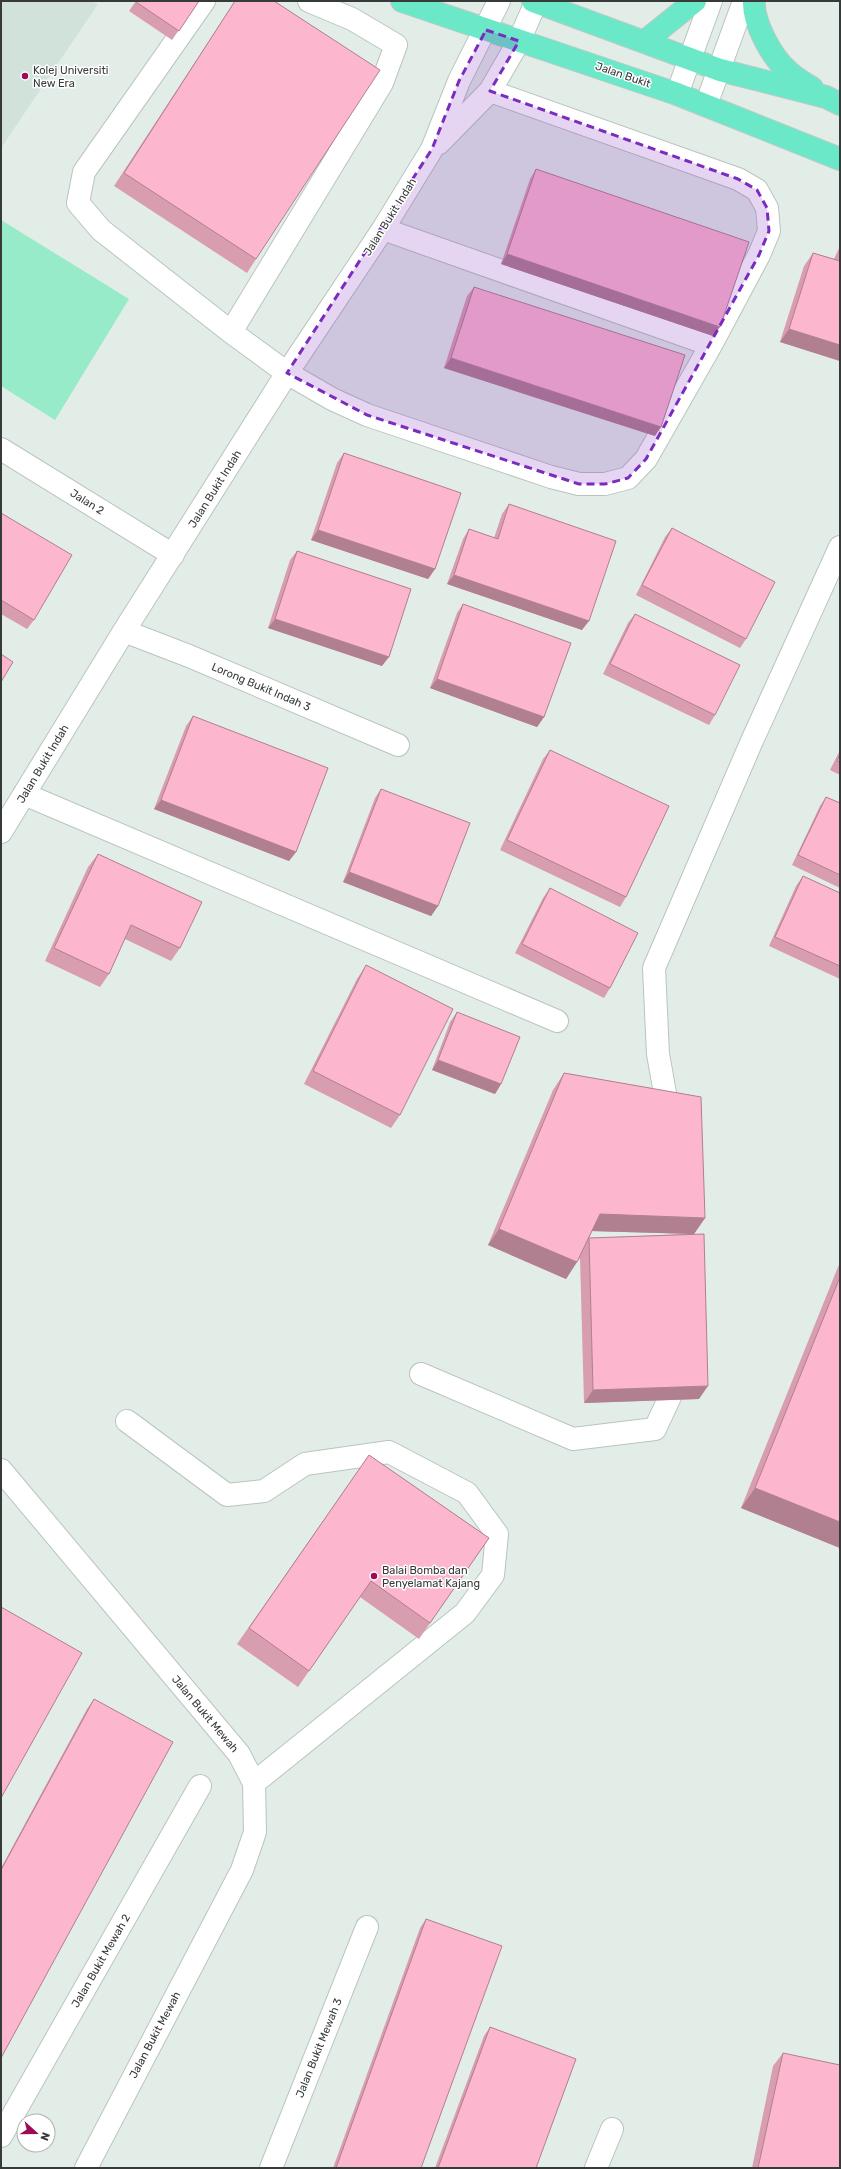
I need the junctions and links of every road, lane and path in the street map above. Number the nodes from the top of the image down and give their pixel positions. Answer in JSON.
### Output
{"nodes":[{"id":1,"x":204,"y":1,"type":"edge"},
{"id":2,"x":309,"y":1,"type":"edge"},
{"id":3,"x":402,"y":1,"type":"edge"},
{"id":4,"x":499,"y":1,"type":"edge"},
{"id":5,"x":695,"y":1,"type":"edge"},
{"id":6,"x":711,"y":1,"type":"edge"},
{"id":7,"x":744,"y":1,"type":"edge"},
{"id":8,"x":754,"y":1,"type":"edge"},
{"id":9,"x":534,"y":2,"type":"edge"},
{"id":10,"x":486,"y":30,"type":"junction"},
{"id":11,"x":519,"y":41,"type":"junction"},
{"id":12,"x":645,"y":41,"type":"junction"},
{"id":13,"x":690,"y":58,"type":"junction"},
{"id":14,"x":720,"y":70,"type":"junction"},
{"id":15,"x":490,"y":91,"type":"junction"},
{"id":16,"x":677,"y":94,"type":"junction"},
{"id":17,"x":833,"y":101,"type":"edge"},
{"id":18,"x":706,"y":105,"type":"junction"},
{"id":19,"x":432,"y":149,"type":"junction"},
{"id":20,"x":840,"y":159,"type":"edge"},
{"id":21,"x":383,"y":229,"type":"junction"},
{"id":22,"x":231,"y":332,"type":"junction"},
{"id":23,"x":712,"y":345,"type":"junction"},
{"id":24,"x":287,"y":373,"type":"junction"},
{"id":25,"x":1,"y":449,"type":"edge"},
{"id":26,"x":840,"y":547,"type":"edge"},
{"id":27,"x":173,"y":556,"type":"junction"},
{"id":28,"x":124,"y":631,"type":"junction"},
{"id":29,"x":398,"y":745,"type":"dead end"},
{"id":30,"x":24,"y":794,"type":"junction"},
{"id":31,"x":1,"y":832,"type":"edge"},
{"id":32,"x":557,"y":1021,"type":"dead end"},
{"id":33,"x":673,"y":1140,"type":"edge"},
{"id":34,"x":682,"y":1352,"type":"edge"},
{"id":35,"x":421,"y":1374,"type":"dead end"},
{"id":36,"x":127,"y":1421,"type":"dead end"},
{"id":37,"x":1,"y":1470,"type":"edge"},
{"id":38,"x":254,"y":1783,"type":"junction"},
{"id":39,"x":200,"y":1786,"type":"dead end"},
{"id":40,"x":367,"y":1927,"type":"dead end"},
{"id":41,"x":612,"y":2129,"type":"dead end"},
{"id":42,"x":1,"y":2136,"type":"edge"},
{"id":43,"x":86,"y":2168,"type":"edge"},
{"id":44,"x":271,"y":2168,"type":"edge"},
{"id":45,"x":596,"y":2168,"type":"edge"}],
"edges":[{"from":1,"to":22,"type":"street"},
{"from":2,"to":22,"type":"street"},
{"from":3,"to":10,"type":"main road","name":"Jalan Bukit"},
{"from":4,"to":10,"type":"street","name":"Jalan Bukit Indah"},
{"from":5,"to":12,"type":"main road"},
{"from":6,"to":13,"type":"street"},
{"from":7,"to":14,"type":"street"},
{"from":8,"to":17,"type":"main road"},
{"from":9,"to":11,"type":"street","name":"Jalan Bukit Indah"},
{"from":9,"to":12,"type":"main road"},
{"from":10,"to":11,"type":"main road","name":"Jalan Bukit"},
{"from":10,"to":19,"type":"street","name":"Jalan Bukit Indah"},
{"from":11,"to":15,"type":"street","name":"Jalan Bukit Indah"},
{"from":11,"to":16,"type":"main road","name":"Jalan Bukit"},
{"from":12,"to":13,"type":"main road"},
{"from":13,"to":14,"type":"main road"},
{"from":13,"to":16,"type":"street"},
{"from":14,"to":17,"type":"main road"},
{"from":14,"to":18,"type":"street"},
{"from":15,"to":19,"type":"street","name":"Jalan Bukit Indah"},
{"from":15,"to":23,"type":"street"},
{"from":16,"to":18,"type":"main road","name":"Jalan Bukit"},
{"from":18,"to":20,"type":"main road","name":"Jalan Bukit"},
{"from":19,"to":21,"type":"street","name":"Jalan Bukit Indah"},
{"from":21,"to":23,"type":"street"},
{"from":21,"to":24,"type":"street","name":"Jalan Bukit Indah"},
{"from":22,"to":24,"type":"street"},
{"from":23,"to":24,"type":"street"},
{"from":24,"to":27,"type":"street","name":"Jalan Bukit Indah"},
{"from":25,"to":27,"type":"street","name":"Jalan 2"},
{"from":26,"to":33,"type":"street"},
{"from":27,"to":28,"type":"street","name":"Jalan Bukit Indah"},
{"from":28,"to":29,"type":"street","name":"Lorong Bukit Indah 3"},
{"from":28,"to":30,"type":"street","name":"Jalan Bukit Indah"},
{"from":30,"to":31,"type":"street","name":"Jalan Bukit Indah"},
{"from":30,"to":32,"type":"street"},
{"from":34,"to":35,"type":"street"},
{"from":36,"to":38,"type":"street"},
{"from":37,"to":38,"type":"street","name":"Jalan Bukit Mewah"},
{"from":38,"to":43,"type":"street","name":"Jalan Bukit Mewah"},
{"from":39,"to":42,"type":"street","name":"Jalan Bukit Mewah 2"},
{"from":40,"to":44,"type":"street","name":"Jalan Bukit Mewah 3"},
{"from":41,"to":45,"type":"street"}]}
